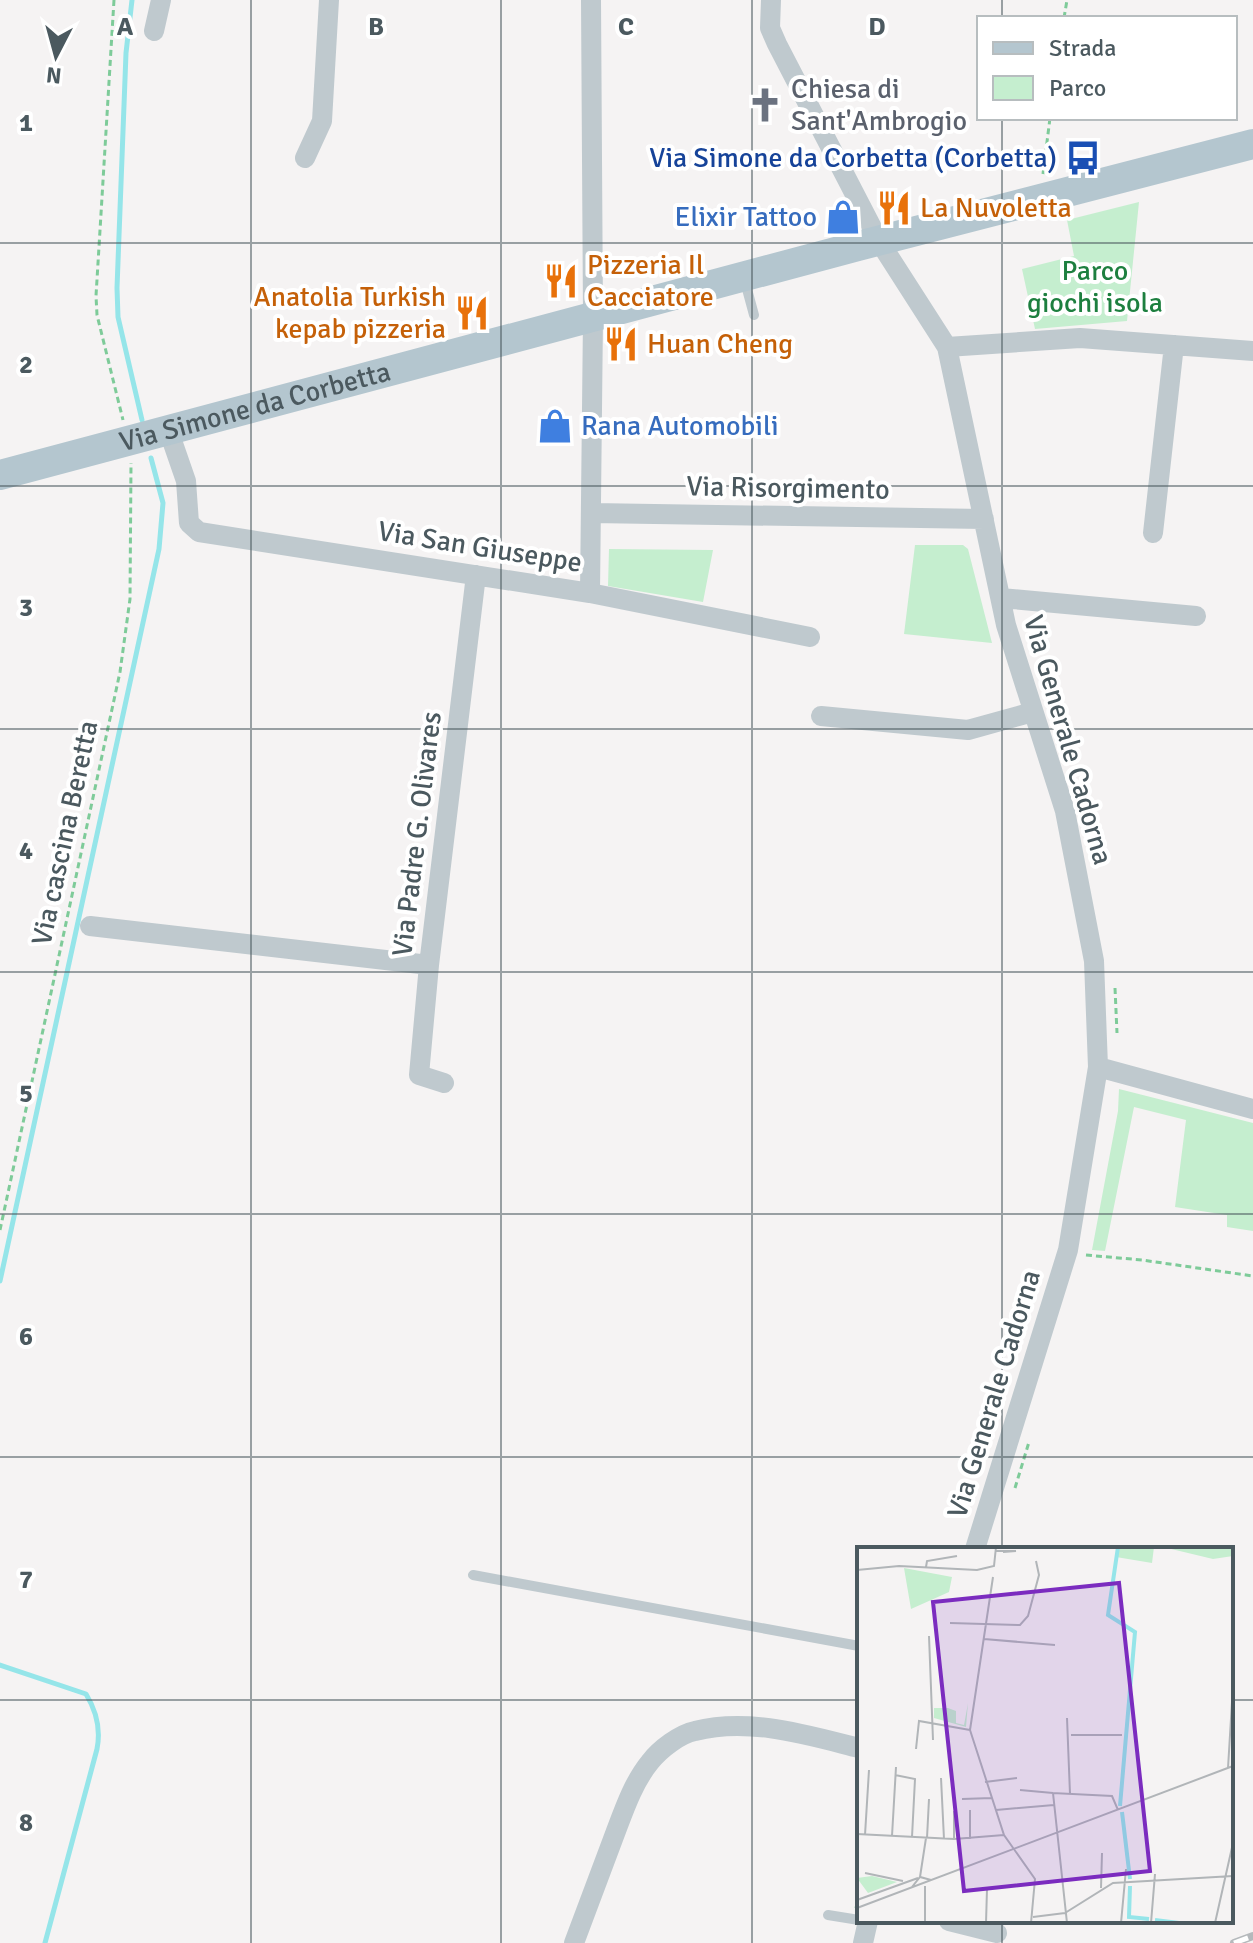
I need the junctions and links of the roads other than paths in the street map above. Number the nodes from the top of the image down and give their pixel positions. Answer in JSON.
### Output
{"nodes":[{"id":1,"x":161,"y":0,"type":"edge"},
{"id":2,"x":329,"y":0,"type":"edge"},
{"id":3,"x":591,"y":0,"type":"edge"},
{"id":4,"x":771,"y":0,"type":"edge"},
{"id":5,"x":154,"y":31,"type":"dead end"},
{"id":6,"x":1253,"y":144,"type":"edge"},
{"id":7,"x":305,"y":158,"type":"dead end"},
{"id":8,"x":879,"y":241,"type":"junction"},
{"id":9,"x":743,"y":277,"type":"junction"},
{"id":10,"x":754,"y":315,"type":"dead end"},
{"id":11,"x":593,"y":317,"type":"junction"},
{"id":12,"x":1174,"y":345,"type":"junction"},
{"id":13,"x":947,"y":347,"type":"junction"},
{"id":14,"x":1253,"y":351,"type":"edge"},
{"id":15,"x":168,"y":429,"type":"junction"},
{"id":16,"x":0,"y":475,"type":"edge"},
{"id":17,"x":592,"y":513,"type":"junction"},
{"id":18,"x":984,"y":519,"type":"junction"},
{"id":19,"x":1153,"y":533,"type":"dead end"},
{"id":20,"x":476,"y":575,"type":"junction"},
{"id":21,"x":590,"y":593,"type":"junction"},
{"id":22,"x":1001,"y":598,"type":"junction"},
{"id":23,"x":1196,"y":616,"type":"dead end"},
{"id":24,"x":810,"y":637,"type":"dead end"},
{"id":25,"x":1033,"y":712,"type":"junction"},
{"id":26,"x":821,"y":716,"type":"dead end"},
{"id":27,"x":90,"y":926,"type":"dead end"},
{"id":28,"x":429,"y":965,"type":"junction"},
{"id":29,"x":1107,"y":1069,"type":"junction"},
{"id":30,"x":444,"y":1083,"type":"dead end"},
{"id":31,"x":1253,"y":1109,"type":"edge"},
{"id":32,"x":976,"y":1547,"type":"edge"},
{"id":33,"x":473,"y":1575,"type":"dead end"},
{"id":34,"x":857,"y":1646,"type":"edge"},
{"id":35,"x":857,"y":1748,"type":"edge"},
{"id":36,"x":828,"y":1915,"type":"dead end"},
{"id":37,"x":857,"y":1920,"type":"edge"},
{"id":38,"x":864,"y":1923,"type":"edge"},
{"id":39,"x":957,"y":1923,"type":"edge"},
{"id":40,"x":997,"y":1933,"type":"dead end"},
{"id":41,"x":574,"y":1943,"type":"edge"},
{"id":42,"x":863,"y":1943,"type":"edge"}],
"edges":[{"from":1,"to":5,"type":"street"},
{"from":2,"to":7,"type":"street"},
{"from":3,"to":11,"type":"street","name":"Via San Giuseppe"},
{"from":4,"to":8,"type":"street","name":"Via Generale Cadorna"},
{"from":6,"to":8,"type":"main road","name":"Via Simone da Corbetta"},
{"from":8,"to":9,"type":"main road","name":"Via Simone da Corbetta"},
{"from":8,"to":13,"type":"street","name":"Via Generale Cadorna"},
{"from":9,"to":10,"type":"lane"},
{"from":9,"to":11,"type":"main road","name":"Via Simone da Corbetta"},
{"from":11,"to":15,"type":"main road","name":"Via Simone da Corbetta"},
{"from":11,"to":17,"type":"street","name":"Via San Giuseppe"},
{"from":12,"to":13,"type":"street"},
{"from":12,"to":14,"type":"street"},
{"from":12,"to":19,"type":"street"},
{"from":13,"to":18,"type":"street","name":"Via Generale Cadorna"},
{"from":15,"to":16,"type":"main road","name":"Via Simone da Corbetta"},
{"from":15,"to":20,"type":"street","name":"Via San Giuseppe"},
{"from":17,"to":18,"type":"street","name":"Via Risorgimento"},
{"from":17,"to":21,"type":"street","name":"Via San Giuseppe"},
{"from":18,"to":22,"type":"street","name":"Via Generale Cadorna"},
{"from":20,"to":21,"type":"street","name":"Via San Giuseppe"},
{"from":20,"to":28,"type":"street","name":"Via Padre G. Olivares"},
{"from":21,"to":24,"type":"street"},
{"from":22,"to":23,"type":"street"},
{"from":22,"to":25,"type":"street","name":"Via Generale Cadorna"},
{"from":25,"to":26,"type":"street"},
{"from":25,"to":29,"type":"street","name":"Via Generale Cadorna"},
{"from":27,"to":28,"type":"street"},
{"from":28,"to":30,"type":"street","name":"Via Padre G. Olivares"},
{"from":29,"to":31,"type":"street"},
{"from":29,"to":32,"type":"street","name":"Via Generale Cadorna"},
{"from":33,"to":34,"type":"lane"},
{"from":35,"to":41,"type":"street"},
{"from":36,"to":37,"type":"lane"},
{"from":38,"to":42,"type":"street"},
{"from":39,"to":40,"type":"street"}]}
